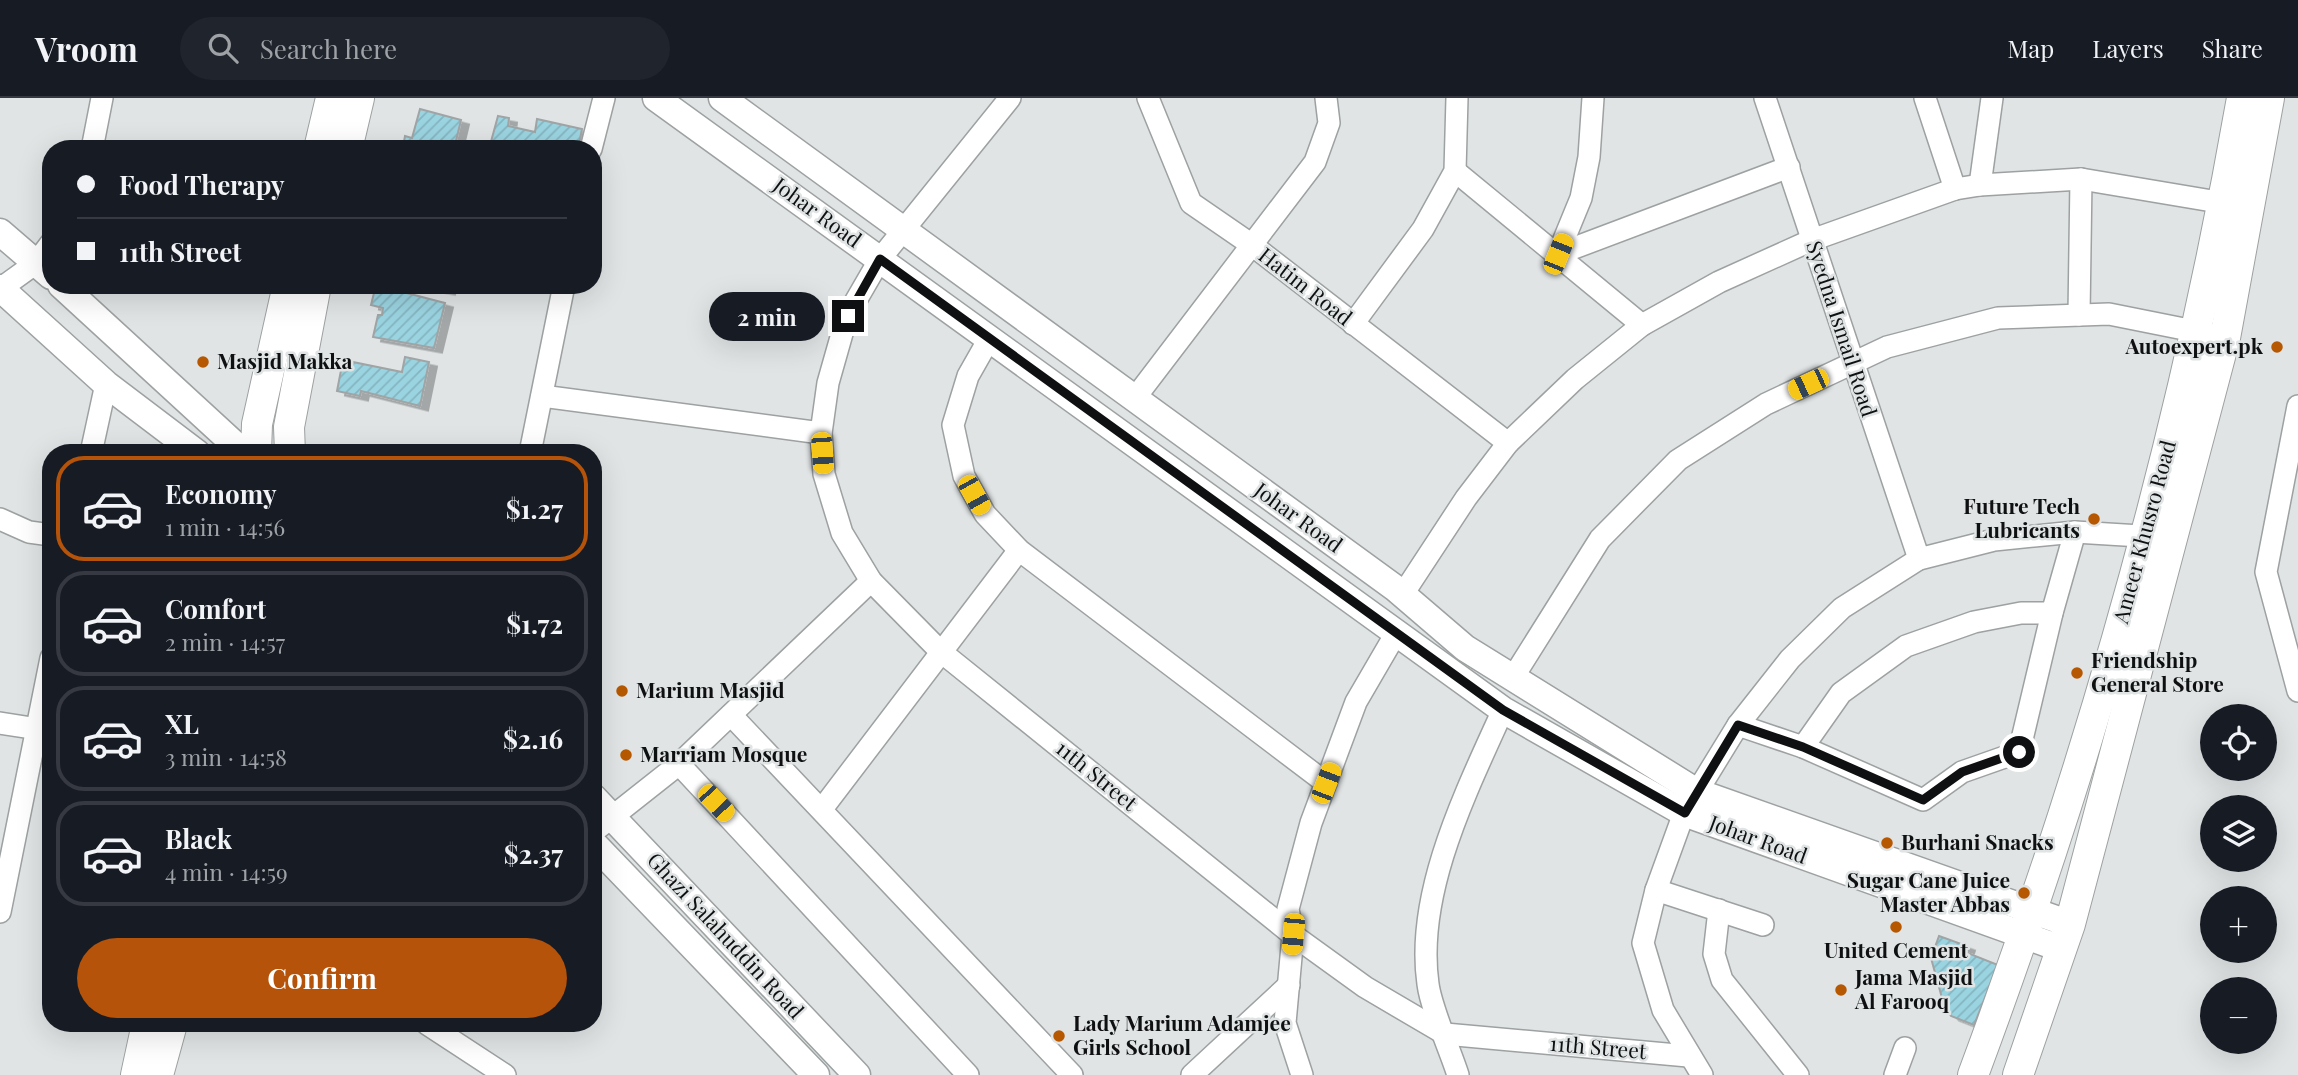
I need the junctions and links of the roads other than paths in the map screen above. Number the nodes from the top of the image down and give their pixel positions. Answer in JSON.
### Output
{"nodes":[{"id":1,"x":102,"y":98,"type":"edge"},
{"id":2,"x":331,"y":98,"type":"edge"},
{"id":3,"x":359,"y":98,"type":"edge"},
{"id":4,"x":604,"y":98,"type":"edge"},
{"id":5,"x":656,"y":98,"type":"edge"},
{"id":6,"x":722,"y":98,"type":"edge"},
{"id":7,"x":1010,"y":98,"type":"edge"},
{"id":8,"x":1148,"y":98,"type":"edge"},
{"id":9,"x":1326,"y":98,"type":"edge"},
{"id":10,"x":1457,"y":98,"type":"edge"},
{"id":11,"x":1765,"y":98,"type":"edge"},
{"id":12,"x":1925,"y":98,"type":"edge"},
{"id":13,"x":1992,"y":98,"type":"edge"},
{"id":14,"x":2242,"y":98,"type":"edge"},
{"id":15,"x":2269,"y":98,"type":"edge"},
{"id":16,"x":1595,"y":99,"type":"edge"},
{"id":17,"x":94,"y":140,"type":"edge"},
{"id":18,"x":321,"y":140,"type":"edge"},
{"id":19,"x":349,"y":140,"type":"edge"},
{"id":20,"x":593,"y":140,"type":"edge"},
{"id":21,"x":1789,"y":167,"type":"junction"},
{"id":22,"x":1455,"y":171,"type":"junction"},
{"id":23,"x":2081,"y":179,"type":"junction"},
{"id":24,"x":1980,"y":185,"type":"junction"},
{"id":25,"x":1955,"y":189,"type":"junction"},
{"id":26,"x":2236,"y":205,"type":"junction"},
{"id":27,"x":0,"y":232,"type":"edge"},
{"id":28,"x":904,"y":232,"type":"junction"},
{"id":29,"x":1812,"y":240,"type":"junction"},
{"id":30,"x":1252,"y":246,"type":"junction"},
{"id":31,"x":1558,"y":254,"type":"junction"},
{"id":32,"x":42,"y":258,"type":"edge"},
{"id":33,"x":880,"y":259,"type":"junction"},
{"id":34,"x":42,"y":263,"type":"edge"},
{"id":35,"x":0,"y":288,"type":"edge"},
{"id":36,"x":71,"y":294,"type":"edge"},
{"id":37,"x":286,"y":294,"type":"edge"},
{"id":38,"x":314,"y":294,"type":"edge"},
{"id":39,"x":562,"y":294,"type":"edge"},
{"id":40,"x":2079,"y":315,"type":"junction"},
{"id":41,"x":1353,"y":324,"type":"junction"},
{"id":42,"x":1642,"y":325,"type":"junction"},
{"id":43,"x":2196,"y":330,"type":"junction"},
{"id":44,"x":2225,"y":338,"type":"junction"},
{"id":45,"x":989,"y":340,"type":"junction"},
{"id":46,"x":1852,"y":364,"type":"junction"},
{"id":47,"x":106,"y":384,"type":"junction"},
{"id":48,"x":1126,"y":391,"type":"junction"},
{"id":49,"x":542,"y":396,"type":"junction"},
{"id":50,"x":2298,"y":406,"type":"edge"},
{"id":51,"x":1096,"y":415,"type":"junction"},
{"id":52,"x":821,"y":433,"type":"junction"},
{"id":53,"x":1508,"y":443,"type":"junction"},
{"id":54,"x":93,"y":444,"type":"edge"},
{"id":55,"x":185,"y":444,"type":"edge"},
{"id":56,"x":234,"y":444,"type":"edge"},
{"id":57,"x":256,"y":444,"type":"edge"},
{"id":58,"x":290,"y":444,"type":"edge"},
{"id":59,"x":532,"y":444,"type":"edge"},
{"id":60,"x":0,"y":519,"type":"edge"},
{"id":61,"x":2076,"y":532,"type":"junction"},
{"id":62,"x":42,"y":534,"type":"edge"},
{"id":63,"x":2160,"y":538,"type":"junction"},
{"id":64,"x":1019,"y":551,"type":"junction"},
{"id":65,"x":1919,"y":559,"type":"junction"},
{"id":66,"x":871,"y":581,"type":"junction"},
{"id":67,"x":1399,"y":591,"type":"junction"},
{"id":68,"x":2052,"y":613,"type":"junction"},
{"id":69,"x":1386,"y":627,"type":"junction"},
{"id":70,"x":940,"y":651,"type":"junction"},
{"id":71,"x":1512,"y":679,"type":"junction"},
{"id":72,"x":2298,"y":691,"type":"edge"},
{"id":73,"x":1503,"y":710,"type":"junction"},
{"id":74,"x":732,"y":715,"type":"junction"},
{"id":75,"x":0,"y":723,"type":"edge"},
{"id":76,"x":1738,"y":725,"type":"junction"},
{"id":77,"x":42,"y":730,"type":"edge"},
{"id":78,"x":42,"y":738,"type":"edge"},
{"id":79,"x":1803,"y":747,"type":"junction"},
{"id":80,"x":680,"y":764,"type":"junction"},
{"id":81,"x":1326,"y":783,"type":"junction"},
{"id":82,"x":1691,"y":803,"type":"junction"},
{"id":83,"x":822,"y":809,"type":"junction"},
{"id":84,"x":603,"y":825,"type":"edge"},
{"id":85,"x":602,"y":851,"type":"edge"},
{"id":86,"x":1656,"y":890,"type":"junction"},
{"id":87,"x":1718,"y":910,"type":"junction"},
{"id":88,"x":0,"y":912,"type":"edge"},
{"id":89,"x":2029,"y":922,"type":"junction"},
{"id":90,"x":1763,"y":925,"type":"dead end"},
{"id":91,"x":1293,"y":934,"type":"junction"},
{"id":92,"x":2066,"y":936,"type":"junction"},
{"id":93,"x":1289,"y":985,"type":"junction"},
{"id":94,"x":144,"y":1032,"type":"edge"},
{"id":95,"x":171,"y":1032,"type":"edge"},
{"id":96,"x":439,"y":1032,"type":"edge"},
{"id":97,"x":1446,"y":1034,"type":"junction"},
{"id":98,"x":1905,"y":1048,"type":"dead end"},
{"id":99,"x":1688,"y":1056,"type":"junction"},
{"id":100,"x":136,"y":1075,"type":"edge"},
{"id":101,"x":158,"y":1075,"type":"edge"},
{"id":102,"x":505,"y":1075,"type":"edge"},
{"id":103,"x":816,"y":1075,"type":"edge"},
{"id":104,"x":857,"y":1075,"type":"edge"},
{"id":105,"x":968,"y":1075,"type":"edge"},
{"id":106,"x":1072,"y":1075,"type":"edge"},
{"id":107,"x":1192,"y":1075,"type":"edge"},
{"id":108,"x":1302,"y":1075,"type":"edge"},
{"id":109,"x":1458,"y":1075,"type":"edge"},
{"id":110,"x":1702,"y":1075,"type":"edge"},
{"id":111,"x":1798,"y":1075,"type":"edge"},
{"id":112,"x":1895,"y":1075,"type":"edge"},
{"id":113,"x":1973,"y":1075,"type":"edge"},
{"id":114,"x":2018,"y":1075,"type":"edge"}],
"edges":[{"from":1,"to":17,"type":"street"},
{"from":2,"to":18,"type":"main road"},
{"from":3,"to":19,"type":"main road"},
{"from":4,"to":20,"type":"street"},
{"from":5,"to":33,"type":"street","name":"Johar Road"},
{"from":6,"to":28,"type":"street","name":"Johar Road"},
{"from":7,"to":28,"type":"street","name":"11th Street"},
{"from":8,"to":30,"type":"street","name":"Hatim Road"},
{"from":9,"to":30,"type":"street"},
{"from":10,"to":22,"type":"street"},
{"from":11,"to":21,"type":"street","name":"Syedna Ismail Road"},
{"from":12,"to":25,"type":"street"},
{"from":13,"to":24,"type":"street"},
{"from":14,"to":26,"type":"main road","name":"Ameer Khusro Road"},
{"from":15,"to":26,"type":"main road","name":"Ameer Khusro Road"},
{"from":16,"to":31,"type":"street"},
{"from":21,"to":29,"type":"street","name":"Syedna Ismail Road"},
{"from":21,"to":31,"type":"street"},
{"from":22,"to":31,"type":"street"},
{"from":22,"to":41,"type":"street"},
{"from":23,"to":24,"type":"street"},
{"from":23,"to":26,"type":"street"},
{"from":23,"to":40,"type":"street"},
{"from":24,"to":25,"type":"street"},
{"from":25,"to":29,"type":"street"},
{"from":26,"to":43,"type":"main road","name":"Ameer Khusro Road"},
{"from":26,"to":44,"type":"main road","name":"Ameer Khusro Road"},
{"from":27,"to":32,"type":"street"},
{"from":28,"to":33,"type":"street","name":"11th Street"},
{"from":28,"to":48,"type":"street","name":"Johar Road"},
{"from":29,"to":42,"type":"street"},
{"from":29,"to":46,"type":"street","name":"Syedna Ismail Road"},
{"from":30,"to":41,"type":"street","name":"Hatim Road"},
{"from":30,"to":48,"type":"street"},
{"from":31,"to":42,"type":"street"},
{"from":33,"to":45,"type":"street","name":"Johar Road"},
{"from":33,"to":52,"type":"street","name":"11th Street"},
{"from":34,"to":35,"type":"street"},
{"from":35,"to":47,"type":"street"},
{"from":36,"to":56,"type":"street"},
{"from":37,"to":57,"type":"main road"},
{"from":38,"to":58,"type":"main road"},
{"from":39,"to":49,"type":"street"},
{"from":40,"to":43,"type":"street"},
{"from":40,"to":46,"type":"street"},
{"from":41,"to":53,"type":"street","name":"Hatim Road"},
{"from":42,"to":53,"type":"street"},
{"from":43,"to":44,"type":"street"},
{"from":43,"to":63,"type":"main road","name":"Ameer Khusro Road"},
{"from":44,"to":63,"type":"main road","name":"Ameer Khusro Road"},
{"from":45,"to":51,"type":"street","name":"Johar Road"},
{"from":45,"to":64,"type":"street"},
{"from":46,"to":65,"type":"street","name":"Syedna Ismail Road"},
{"from":46,"to":71,"type":"street"},
{"from":47,"to":54,"type":"street"},
{"from":47,"to":55,"type":"street"},
{"from":48,"to":51,"type":"street"},
{"from":48,"to":67,"type":"street","name":"Johar Road"},
{"from":49,"to":52,"type":"street"},
{"from":49,"to":59,"type":"street"},
{"from":50,"to":72,"type":"street"},
{"from":51,"to":69,"type":"street","name":"Johar Road"},
{"from":52,"to":66,"type":"street","name":"11th Street"},
{"from":53,"to":67,"type":"street"},
{"from":60,"to":62,"type":"street"},
{"from":61,"to":63,"type":"street"},
{"from":61,"to":65,"type":"street"},
{"from":61,"to":68,"type":"street"},
{"from":63,"to":89,"type":"main road","name":"Ameer Khusro Road"},
{"from":63,"to":92,"type":"main road","name":"Ameer Khusro Road"},
{"from":64,"to":70,"type":"street"},
{"from":64,"to":81,"type":"street"},
{"from":65,"to":76,"type":"street"},
{"from":66,"to":70,"type":"street","name":"11th Street"},
{"from":66,"to":74,"type":"street"},
{"from":67,"to":69,"type":"street"},
{"from":67,"to":71,"type":"street","name":"Johar Road"},
{"from":68,"to":79,"type":"street"},
{"from":68,"to":79,"type":"street"},
{"from":69,"to":73,"type":"street","name":"Johar Road"},
{"from":69,"to":81,"type":"street"},
{"from":70,"to":83,"type":"street"},
{"from":70,"to":91,"type":"street","name":"11th Street"},
{"from":71,"to":82,"type":"street","name":"Johar Road"},
{"from":73,"to":82,"type":"street","name":"Johar Road"},
{"from":73,"to":97,"type":"street"},
{"from":74,"to":80,"type":"street"},
{"from":74,"to":83,"type":"street"},
{"from":75,"to":77,"type":"street"},
{"from":76,"to":79,"type":"street"},
{"from":76,"to":82,"type":"street"},
{"from":78,"to":88,"type":"street"},
{"from":80,"to":84,"type":"street"},
{"from":80,"to":105,"type":"street"},
{"from":81,"to":91,"type":"street"},
{"from":82,"to":86,"type":"street"},
{"from":82,"to":89,"type":"street","name":"Johar Road"},
{"from":83,"to":106,"type":"street"},
{"from":84,"to":104,"type":"street","name":"Ghazi Salahuddin Road"},
{"from":85,"to":103,"type":"street","name":"Ghazi Salahuddin Road"},
{"from":86,"to":87,"type":"street"},
{"from":86,"to":99,"type":"street"},
{"from":87,"to":90,"type":"street"},
{"from":87,"to":111,"type":"street"},
{"from":89,"to":92,"type":"street","name":"Johar Road"},
{"from":89,"to":113,"type":"main road","name":"Ameer Khusro Road"},
{"from":91,"to":93,"type":"street"},
{"from":91,"to":97,"type":"street","name":"11th Street"},
{"from":92,"to":114,"type":"main road","name":"Ameer Khusro Road"},
{"from":93,"to":107,"type":"street"},
{"from":93,"to":108,"type":"street"},
{"from":94,"to":100,"type":"main road"},
{"from":95,"to":101,"type":"main road"},
{"from":96,"to":102,"type":"street"},
{"from":97,"to":99,"type":"street","name":"11th Street"},
{"from":97,"to":109,"type":"street"},
{"from":98,"to":112,"type":"street"},
{"from":99,"to":110,"type":"street"}]}
